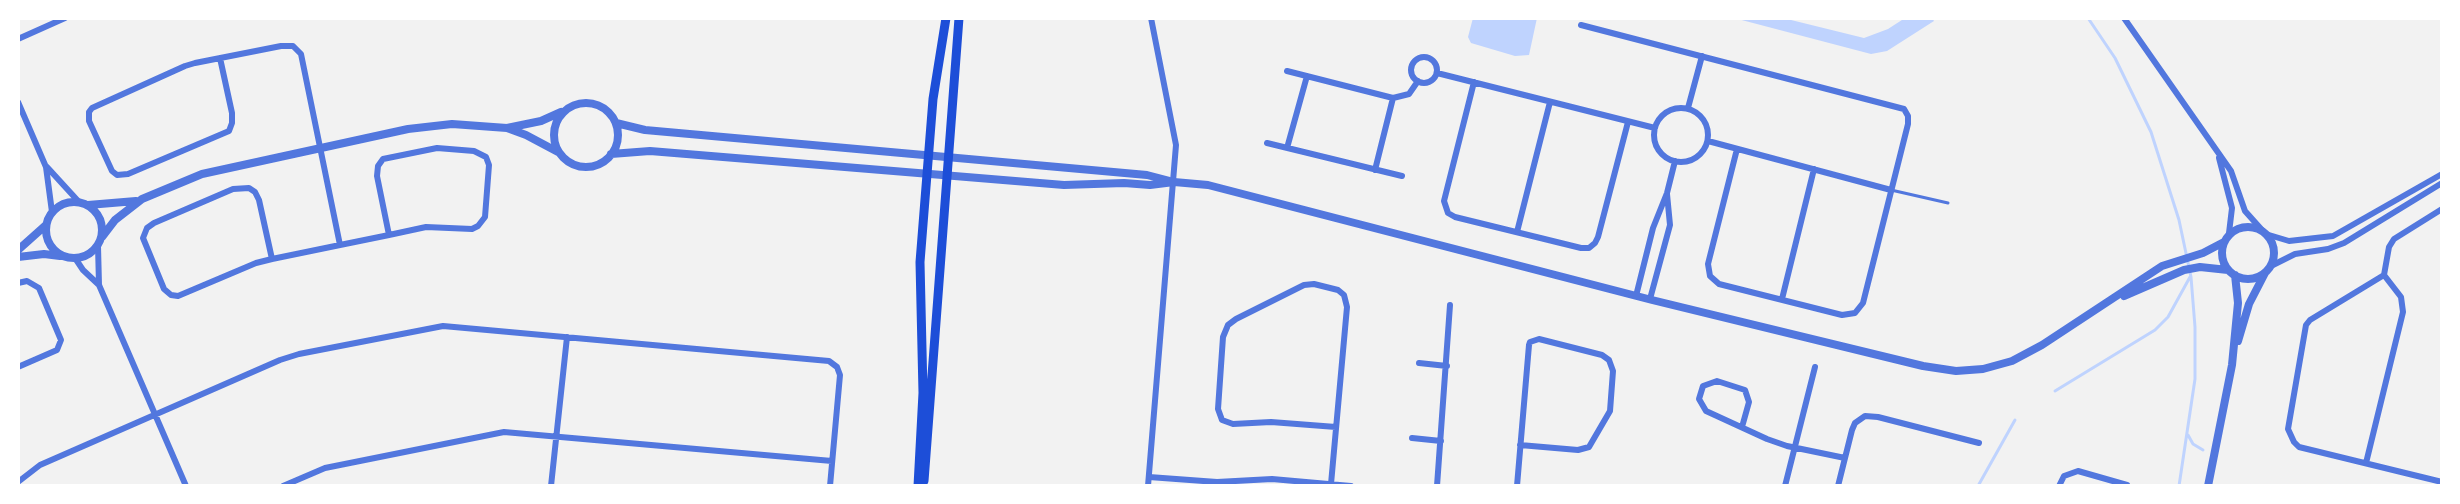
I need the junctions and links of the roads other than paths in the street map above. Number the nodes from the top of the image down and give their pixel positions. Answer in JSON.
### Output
{"nodes":[{"id":1,"x":65,"y":18,"type":"edge"},
{"id":2,"x":946,"y":18,"type":"edge"},
{"id":3,"x":959,"y":18,"type":"edge"},
{"id":4,"x":1151,"y":18,"type":"edge"},
{"id":5,"x":2124,"y":18,"type":"edge"},
{"id":6,"x":1581,"y":25,"type":"dead end"},
{"id":7,"x":18,"y":39,"type":"edge"},
{"id":8,"x":1702,"y":56,"type":"junction"},
{"id":9,"x":220,"y":58,"type":"junction"},
{"id":10,"x":1287,"y":71,"type":"dead end"},
{"id":11,"x":1437,"y":73,"type":"junction"},
{"id":12,"x":1307,"y":76,"type":"junction"},
{"id":13,"x":1418,"y":81,"type":"junction"},
{"id":14,"x":1474,"y":82,"type":"junction"},
{"id":15,"x":1393,"y":98,"type":"junction"},
{"id":16,"x":18,"y":102,"type":"edge"},
{"id":17,"x":1550,"y":102,"type":"junction"},
{"id":18,"x":1688,"y":108,"type":"junction"},
{"id":19,"x":565,"y":111,"type":"junction"},
{"id":20,"x":1628,"y":122,"type":"junction"},
{"id":21,"x":616,"y":123,"type":"junction"},
{"id":22,"x":507,"y":128,"type":"junction"},
{"id":23,"x":1654,"y":128,"type":"junction"},
{"id":24,"x":1708,"y":141,"type":"junction"},
{"id":25,"x":1268,"y":143,"type":"dead end"},
{"id":26,"x":320,"y":148,"type":"junction"},
{"id":27,"x":1287,"y":148,"type":"junction"},
{"id":28,"x":1737,"y":149,"type":"junction"},
{"id":29,"x":558,"y":152,"type":"junction"},
{"id":30,"x":2217,"y":152,"type":"junction"},
{"id":31,"x":611,"y":154,"type":"junction"},
{"id":32,"x":928,"y":155,"type":"junction"},
{"id":33,"x":948,"y":157,"type":"junction"},
{"id":34,"x":1675,"y":161,"type":"junction"},
{"id":35,"x":46,"y":167,"type":"junction"},
{"id":36,"x":1814,"y":169,"type":"junction"},
{"id":37,"x":1375,"y":170,"type":"junction"},
{"id":38,"x":2442,"y":174,"type":"edge"},
{"id":39,"x":926,"y":175,"type":"junction"},
{"id":40,"x":946,"y":176,"type":"junction"},
{"id":41,"x":1402,"y":176,"type":"dead end"},
{"id":42,"x":1174,"y":182,"type":"junction"},
{"id":43,"x":2442,"y":183,"type":"edge"},
{"id":44,"x":1892,"y":190,"type":"junction"},
{"id":45,"x":1667,"y":193,"type":"junction"},
{"id":46,"x":142,"y":200,"type":"junction"},
{"id":47,"x":79,"y":202,"type":"junction"},
{"id":48,"x":1948,"y":203,"type":"dead end"},
{"id":49,"x":88,"y":205,"type":"junction"},
{"id":50,"x":2442,"y":209,"type":"edge"},
{"id":51,"x":52,"y":212,"type":"junction"},
{"id":52,"x":46,"y":225,"type":"junction"},
{"id":53,"x":1517,"y":232,"type":"junction"},
{"id":54,"x":2229,"y":233,"type":"junction"},
{"id":55,"x":2266,"y":233,"type":"junction"},
{"id":56,"x":389,"y":235,"type":"junction"},
{"id":57,"x":100,"y":242,"type":"junction"},
{"id":58,"x":2224,"y":242,"type":"junction"},
{"id":59,"x":340,"y":245,"type":"junction"},
{"id":60,"x":18,"y":250,"type":"edge"},
{"id":61,"x":18,"y":257,"type":"edge"},
{"id":62,"x":71,"y":258,"type":"junction"},
{"id":63,"x":272,"y":260,"type":"junction"},
{"id":64,"x":2268,"y":269,"type":"junction"},
{"id":65,"x":2231,"y":272,"type":"junction"},
{"id":66,"x":2384,"y":275,"type":"junction"},
{"id":67,"x":18,"y":283,"type":"edge"},
{"id":68,"x":99,"y":285,"type":"junction"},
{"id":69,"x":1636,"y":296,"type":"junction"},
{"id":70,"x":1650,"y":299,"type":"junction"},
{"id":71,"x":1782,"y":299,"type":"junction"},
{"id":72,"x":2115,"y":299,"type":"junction"},
{"id":73,"x":1450,"y":305,"type":"dead end"},
{"id":74,"x":567,"y":337,"type":"junction"},
{"id":75,"x":1419,"y":363,"type":"dead end"},
{"id":76,"x":2232,"y":365,"type":"junction"},
{"id":77,"x":1447,"y":366,"type":"junction"},
{"id":78,"x":18,"y":367,"type":"edge"},
{"id":79,"x":1815,"y":367,"type":"dead end"},
{"id":80,"x":156,"y":415,"type":"junction"},
{"id":81,"x":1336,"y":427,"type":"junction"},
{"id":82,"x":1742,"y":427,"type":"junction"},
{"id":83,"x":556,"y":437,"type":"junction"},
{"id":84,"x":1412,"y":438,"type":"dead end"},
{"id":85,"x":1441,"y":441,"type":"junction"},
{"id":86,"x":1979,"y":443,"type":"dead end"},
{"id":87,"x":1520,"y":445,"type":"junction"},
{"id":88,"x":1794,"y":448,"type":"junction"},
{"id":89,"x":1845,"y":458,"type":"junction"},
{"id":90,"x":832,"y":461,"type":"junction"},
{"id":91,"x":2366,"y":463,"type":"junction"},
{"id":92,"x":1149,"y":477,"type":"junction"},
{"id":93,"x":18,"y":482,"type":"edge"},
{"id":94,"x":2442,"y":482,"type":"edge"},
{"id":95,"x":1331,"y":484,"type":"junction"},
{"id":96,"x":2127,"y":485,"type":"edge"},
{"id":97,"x":186,"y":486,"type":"edge"},
{"id":98,"x":283,"y":486,"type":"edge"},
{"id":99,"x":551,"y":486,"type":"edge"},
{"id":100,"x":830,"y":486,"type":"edge"},
{"id":101,"x":918,"y":486,"type":"edge"},
{"id":102,"x":924,"y":486,"type":"edge"},
{"id":103,"x":1148,"y":486,"type":"edge"},
{"id":104,"x":1351,"y":486,"type":"edge"},
{"id":105,"x":1437,"y":486,"type":"edge"},
{"id":106,"x":1517,"y":486,"type":"edge"},
{"id":107,"x":1785,"y":486,"type":"edge"},
{"id":108,"x":1838,"y":486,"type":"edge"},
{"id":109,"x":2059,"y":486,"type":"edge"},
{"id":110,"x":2208,"y":486,"type":"edge"}],
"edges":[{"from":1,"to":7,"type":"street"},
{"from":2,"to":32,"type":"main road"},
{"from":3,"to":33,"type":"main road"},
{"from":4,"to":42,"type":"street"},
{"from":5,"to":30,"type":"street"},
{"from":6,"to":8,"type":"street"},
{"from":8,"to":18,"type":"street"},
{"from":8,"to":44,"type":"street"},
{"from":9,"to":9,"type":"street"},
{"from":9,"to":26,"type":"street"},
{"from":10,"to":12,"type":"street"},
{"from":11,"to":13,"type":"street"},
{"from":11,"to":13,"type":"street"},
{"from":11,"to":14,"type":"street"},
{"from":12,"to":15,"type":"street"},
{"from":12,"to":27,"type":"street"},
{"from":13,"to":15,"type":"street"},
{"from":14,"to":17,"type":"street"},
{"from":14,"to":53,"type":"street"},
{"from":15,"to":37,"type":"street"},
{"from":16,"to":35,"type":"street"},
{"from":17,"to":20,"type":"street"},
{"from":17,"to":53,"type":"street"},
{"from":18,"to":23,"type":"street"},
{"from":18,"to":24,"type":"street"},
{"from":19,"to":21,"type":"street"},
{"from":19,"to":22,"type":"street"},
{"from":19,"to":29,"type":"street"},
{"from":20,"to":23,"type":"street"},
{"from":20,"to":53,"type":"street"},
{"from":21,"to":31,"type":"street"},
{"from":21,"to":32,"type":"street"},
{"from":22,"to":26,"type":"street"},
{"from":22,"to":29,"type":"street"},
{"from":23,"to":34,"type":"street"},
{"from":24,"to":28,"type":"street"},
{"from":24,"to":34,"type":"street"},
{"from":25,"to":27,"type":"street"},
{"from":26,"to":46,"type":"street"},
{"from":26,"to":59,"type":"street"},
{"from":27,"to":37,"type":"street"},
{"from":28,"to":36,"type":"street"},
{"from":28,"to":71,"type":"street"},
{"from":29,"to":31,"type":"street"},
{"from":30,"to":54,"type":"street"},
{"from":30,"to":55,"type":"street"},
{"from":31,"to":39,"type":"street"},
{"from":32,"to":33,"type":"street"},
{"from":32,"to":39,"type":"main road"},
{"from":33,"to":40,"type":"main road"},
{"from":33,"to":42,"type":"street"},
{"from":34,"to":45,"type":"street"},
{"from":35,"to":47,"type":"street"},
{"from":35,"to":51,"type":"street"},
{"from":36,"to":44,"type":"street"},
{"from":36,"to":71,"type":"street"},
{"from":37,"to":41,"type":"street"},
{"from":38,"to":55,"type":"street"},
{"from":39,"to":40,"type":"street"},
{"from":39,"to":101,"type":"main road"},
{"from":40,"to":42,"type":"street"},
{"from":40,"to":102,"type":"main road"},
{"from":42,"to":69,"type":"street"},
{"from":42,"to":92,"type":"street"},
{"from":43,"to":64,"type":"street"},
{"from":44,"to":48,"type":"lane"},
{"from":44,"to":71,"type":"street"},
{"from":45,"to":69,"type":"street"},
{"from":45,"to":70,"type":"street"},
{"from":46,"to":49,"type":"street"},
{"from":46,"to":57,"type":"street"},
{"from":47,"to":49,"type":"street"},
{"from":47,"to":51,"type":"street"},
{"from":49,"to":57,"type":"street"},
{"from":50,"to":66,"type":"street"},
{"from":51,"to":52,"type":"street"},
{"from":52,"to":60,"type":"street"},
{"from":52,"to":62,"type":"street"},
{"from":54,"to":55,"type":"street"},
{"from":54,"to":58,"type":"street"},
{"from":55,"to":64,"type":"street"},
{"from":56,"to":56,"type":"street"},
{"from":56,"to":59,"type":"street"},
{"from":57,"to":62,"type":"street"},
{"from":57,"to":68,"type":"street"},
{"from":58,"to":65,"type":"street"},
{"from":58,"to":72,"type":"street"},
{"from":59,"to":63,"type":"street"},
{"from":61,"to":62,"type":"street"},
{"from":62,"to":68,"type":"street"},
{"from":63,"to":63,"type":"street"},
{"from":64,"to":65,"type":"street"},
{"from":64,"to":76,"type":"street"},
{"from":65,"to":72,"type":"street"},
{"from":65,"to":76,"type":"street"},
{"from":66,"to":91,"type":"street"},
{"from":66,"to":91,"type":"street"},
{"from":67,"to":78,"type":"street"},
{"from":68,"to":80,"type":"street"},
{"from":69,"to":70,"type":"street"},
{"from":70,"to":72,"type":"street"},
{"from":73,"to":77,"type":"street"},
{"from":74,"to":80,"type":"street"},
{"from":74,"to":83,"type":"street"},
{"from":74,"to":90,"type":"street"},
{"from":75,"to":77,"type":"street"},
{"from":76,"to":110,"type":"street"},
{"from":77,"to":85,"type":"street"},
{"from":79,"to":88,"type":"street"},
{"from":80,"to":93,"type":"street"},
{"from":80,"to":97,"type":"street"},
{"from":81,"to":81,"type":"street"},
{"from":81,"to":95,"type":"street"},
{"from":82,"to":82,"type":"street"},
{"from":82,"to":88,"type":"street"},
{"from":83,"to":90,"type":"street"},
{"from":83,"to":98,"type":"street"},
{"from":83,"to":99,"type":"street"},
{"from":84,"to":85,"type":"street"},
{"from":85,"to":105,"type":"street"},
{"from":86,"to":89,"type":"street"},
{"from":87,"to":87,"type":"street"},
{"from":87,"to":106,"type":"street"},
{"from":88,"to":89,"type":"street"},
{"from":88,"to":107,"type":"street"},
{"from":89,"to":108,"type":"street"},
{"from":90,"to":100,"type":"street"},
{"from":91,"to":94,"type":"street"},
{"from":92,"to":95,"type":"street"},
{"from":92,"to":103,"type":"street"},
{"from":95,"to":104,"type":"street"},
{"from":96,"to":109,"type":"street"}]}
